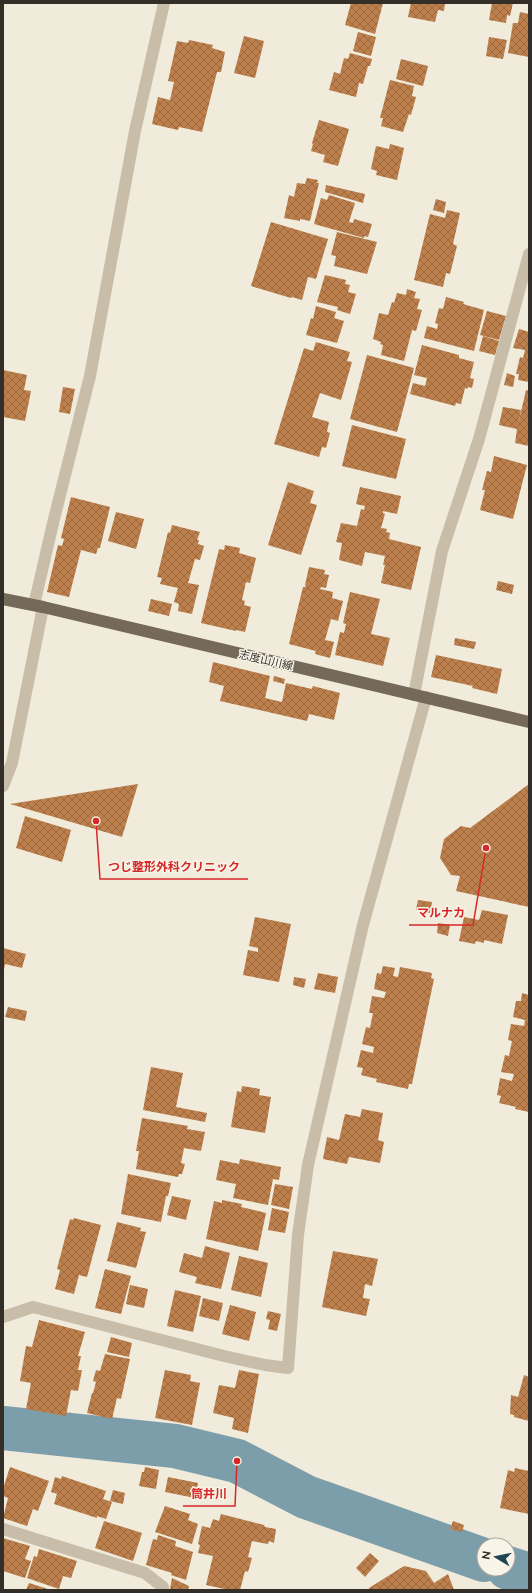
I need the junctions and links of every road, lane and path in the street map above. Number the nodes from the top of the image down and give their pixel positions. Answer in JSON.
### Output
{"nodes":[{"id":1,"x":164,"y":3,"type":"edge"},
{"id":2,"x":529,"y":254,"type":"edge"},
{"id":3,"x":3,"y":599,"type":"edge"},
{"id":4,"x":39,"y":606,"type":"junction"},
{"id":5,"x":414,"y":694,"type":"junction"},
{"id":6,"x":426,"y":697,"type":"junction"},
{"id":7,"x":529,"y":722,"type":"edge"},
{"id":8,"x":3,"y":786,"type":"edge"},
{"id":9,"x":3,"y":1317,"type":"edge"},
{"id":10,"x":3,"y":1529,"type":"edge"},
{"id":11,"x":163,"y":1590,"type":"edge"}],
"edges":[{"from":1,"to":4,"type":"street"},
{"from":2,"to":5,"type":"street"},
{"from":3,"to":4,"type":"main road","name":"志度山川線"},
{"from":4,"to":5,"type":"main road","name":"志度山川線"},
{"from":4,"to":8,"type":"street"},
{"from":5,"to":6,"type":"main road","name":"志度山川線"},
{"from":6,"to":7,"type":"main road","name":"志度山川線"},
{"from":6,"to":9,"type":"street"},
{"from":10,"to":11,"type":"street"}]}
